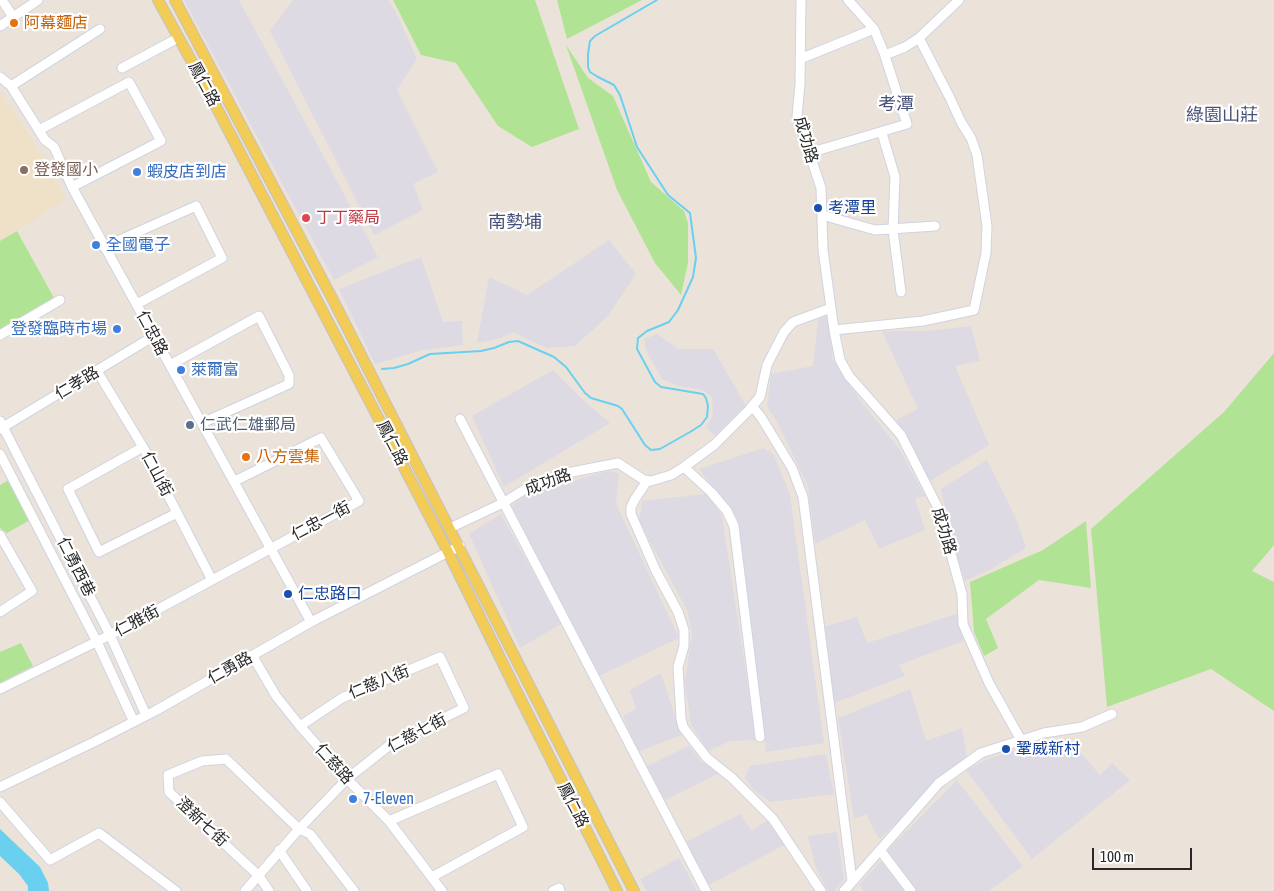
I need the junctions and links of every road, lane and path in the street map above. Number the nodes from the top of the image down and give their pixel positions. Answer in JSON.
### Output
{"nodes":[{"id":1,"x":2,"y":0,"type":"edge"},
{"id":2,"x":38,"y":0,"type":"edge"},
{"id":3,"x":158,"y":0,"type":"edge"},
{"id":4,"x":175,"y":0,"type":"edge"},
{"id":5,"x":801,"y":0,"type":"edge"},
{"id":6,"x":848,"y":0,"type":"edge"},
{"id":7,"x":959,"y":0,"type":"edge"},
{"id":8,"x":13,"y":17,"type":"junction"},
{"id":9,"x":0,"y":26,"type":"edge"},
{"id":10,"x":100,"y":29,"type":"dead end"},
{"id":11,"x":874,"y":29,"type":"junction"},
{"id":12,"x":178,"y":38,"type":"junction"},
{"id":13,"x":919,"y":38,"type":"junction"},
{"id":14,"x":885,"y":55,"type":"junction"},
{"id":15,"x":800,"y":59,"type":"junction"},
{"id":16,"x":122,"y":68,"type":"dead end"},
{"id":17,"x":0,"y":77,"type":"edge"},
{"id":18,"x":10,"y":86,"type":"junction"},
{"id":19,"x":39,"y":130,"type":"junction"},
{"id":20,"x":882,"y":133,"type":"junction"},
{"id":21,"x":809,"y":153,"type":"junction"},
{"id":22,"x":72,"y":187,"type":"junction"},
{"id":23,"x":822,"y":214,"type":"junction"},
{"id":24,"x":935,"y":226,"type":"dead end"},
{"id":25,"x":893,"y":230,"type":"junction"},
{"id":26,"x":104,"y":247,"type":"junction"},
{"id":27,"x":901,"y":292,"type":"dead end"},
{"id":28,"x":60,"y":300,"type":"dead end"},
{"id":29,"x":137,"y":304,"type":"junction"},
{"id":30,"x":832,"y":308,"type":"junction"},
{"id":31,"x":834,"y":330,"type":"junction"},
{"id":32,"x":0,"y":335,"type":"edge"},
{"id":33,"x":154,"y":336,"type":"junction"},
{"id":34,"x":170,"y":365,"type":"junction"},
{"id":35,"x":97,"y":371,"type":"junction"},
{"id":36,"x":752,"y":406,"type":"junction"},
{"id":37,"x":460,"y":419,"type":"dead end"},
{"id":38,"x":202,"y":423,"type":"junction"},
{"id":39,"x":1,"y":426,"type":"edge"},
{"id":40,"x":143,"y":447,"type":"junction"},
{"id":41,"x":0,"y":454,"type":"edge"},
{"id":42,"x":684,"y":467,"type":"junction"},
{"id":43,"x":234,"y":480,"type":"junction"},
{"id":44,"x":648,"y":480,"type":"junction"},
{"id":45,"x":503,"y":503,"type":"junction"},
{"id":46,"x":177,"y":513,"type":"junction"},
{"id":47,"x":450,"y":528,"type":"junction"},
{"id":48,"x":0,"y":536,"type":"edge"},
{"id":49,"x":460,"y":546,"type":"junction"},
{"id":50,"x":271,"y":547,"type":"junction"},
{"id":51,"x":448,"y":552,"type":"junction"},
{"id":52,"x":212,"y":580,"type":"junction"},
{"id":53,"x":0,"y":612,"type":"edge"},
{"id":54,"x":311,"y":622,"type":"junction"},
{"id":55,"x":110,"y":635,"type":"junction"},
{"id":56,"x":97,"y":642,"type":"junction"},
{"id":57,"x":252,"y":655,"type":"junction"},
{"id":58,"x":451,"y":680,"type":"joint"},
{"id":59,"x":0,"y":689,"type":"edge"},
{"id":60,"x":1112,"y":714,"type":"dead end"},
{"id":61,"x":146,"y":716,"type":"junction"},
{"id":62,"x":134,"y":722,"type":"junction"},
{"id":63,"x":300,"y":726,"type":"junction"},
{"id":64,"x":760,"y":737,"type":"dead end"},
{"id":65,"x":1021,"y":740,"type":"junction"},
{"id":66,"x":347,"y":779,"type":"junction"},
{"id":67,"x":0,"y":787,"type":"edge"},
{"id":68,"x":0,"y":802,"type":"edge"},
{"id":69,"x":389,"y":821,"type":"junction"},
{"id":70,"x":299,"y":829,"type":"junction"},
{"id":71,"x":279,"y":850,"type":"junction"},
{"id":72,"x":880,"y":850,"type":"junction"},
{"id":73,"x":259,"y":876,"type":"junction"},
{"id":74,"x":432,"y":877,"type":"junction"},
{"id":75,"x":852,"y":881,"type":"junction"},
{"id":76,"x":176,"y":891,"type":"edge"},
{"id":77,"x":245,"y":891,"type":"edge"},
{"id":78,"x":269,"y":891,"type":"edge"},
{"id":79,"x":306,"y":891,"type":"edge"},
{"id":80,"x":354,"y":891,"type":"edge"},
{"id":81,"x":442,"y":891,"type":"edge"},
{"id":82,"x":553,"y":891,"type":"edge"},
{"id":83,"x":560,"y":891,"type":"edge"},
{"id":84,"x":617,"y":891,"type":"edge"},
{"id":85,"x":634,"y":891,"type":"edge"},
{"id":86,"x":706,"y":891,"type":"edge"},
{"id":87,"x":821,"y":891,"type":"edge"},
{"id":88,"x":844,"y":891,"type":"edge"},
{"id":89,"x":911,"y":891,"type":"edge"}],
"edges":[{"from":1,"to":8,"type":"street"},
{"from":2,"to":8,"type":"street"},
{"from":3,"to":12,"type":"main road","name":"鳳仁路"},
{"from":4,"to":47,"type":"main road","name":"鳳仁路"},
{"from":5,"to":15,"type":"street","name":"成功路"},
{"from":6,"to":11,"type":"street"},
{"from":7,"to":13,"type":"street"},
{"from":8,"to":9,"type":"street"},
{"from":10,"to":18,"type":"street"},
{"from":11,"to":14,"type":"street"},
{"from":11,"to":15,"type":"street"},
{"from":12,"to":16,"type":"street"},
{"from":12,"to":51,"type":"main road","name":"鳳仁路"},
{"from":13,"to":14,"type":"street"},
{"from":13,"to":31,"type":"street"},
{"from":14,"to":20,"type":"street"},
{"from":15,"to":21,"type":"street","name":"成功路"},
{"from":17,"to":18,"type":"street","name":"仁忠路"},
{"from":18,"to":19,"type":"street","name":"仁忠路"},
{"from":19,"to":22,"type":"street","name":"仁忠路"},
{"from":19,"to":22,"type":"street"},
{"from":20,"to":21,"type":"street"},
{"from":20,"to":25,"type":"street"},
{"from":21,"to":23,"type":"street","name":"成功路"},
{"from":22,"to":26,"type":"street","name":"仁忠路"},
{"from":23,"to":25,"type":"street"},
{"from":23,"to":30,"type":"street","name":"成功路"},
{"from":24,"to":25,"type":"street"},
{"from":25,"to":27,"type":"street"},
{"from":26,"to":29,"type":"street","name":"仁忠路"},
{"from":26,"to":29,"type":"street"},
{"from":28,"to":32,"type":"street"},
{"from":29,"to":33,"type":"street","name":"仁忠路"},
{"from":30,"to":31,"type":"street","name":"成功路"},
{"from":30,"to":36,"type":"street"},
{"from":31,"to":65,"type":"street","name":"成功路"},
{"from":33,"to":34,"type":"street","name":"仁忠路"},
{"from":33,"to":35,"type":"street","name":"仁孝路"},
{"from":34,"to":38,"type":"street","name":"仁忠路"},
{"from":34,"to":38,"type":"street"},
{"from":35,"to":39,"type":"street","name":"仁孝路"},
{"from":35,"to":40,"type":"street","name":"仁山街"},
{"from":36,"to":42,"type":"street"},
{"from":36,"to":75,"type":"street"},
{"from":37,"to":45,"type":"street"},
{"from":38,"to":43,"type":"street","name":"仁忠路"},
{"from":39,"to":55,"type":"street","name":"仁勇西巷"},
{"from":40,"to":46,"type":"street","name":"仁山街"},
{"from":40,"to":46,"type":"street"},
{"from":41,"to":56,"type":"street","name":"仁勇西巷"},
{"from":42,"to":44,"type":"street"},
{"from":42,"to":64,"type":"street"},
{"from":43,"to":50,"type":"street","name":"仁忠路"},
{"from":43,"to":50,"type":"street","name":"仁忠一街"},
{"from":44,"to":45,"type":"street","name":"成功路"},
{"from":44,"to":87,"type":"street"},
{"from":45,"to":47,"type":"street","name":"成功路"},
{"from":45,"to":86,"type":"street"},
{"from":46,"to":52,"type":"street","name":"仁山街"},
{"from":47,"to":49,"type":"main road","name":"鳳仁路"},
{"from":48,"to":53,"type":"street"},
{"from":49,"to":51,"type":"street","name":"仁勇路"},
{"from":49,"to":85,"type":"main road","name":"鳳仁路"},
{"from":50,"to":52,"type":"street","name":"仁雅街"},
{"from":50,"to":54,"type":"street","name":"仁忠路"},
{"from":51,"to":54,"type":"street","name":"仁勇路"},
{"from":51,"to":84,"type":"main road","name":"鳳仁路"},
{"from":52,"to":55,"type":"street","name":"仁雅街"},
{"from":54,"to":57,"type":"street","name":"仁勇路"},
{"from":55,"to":56,"type":"street","name":"仁雅街"},
{"from":55,"to":61,"type":"street","name":"仁勇西巷"},
{"from":56,"to":59,"type":"street","name":"仁雅街"},
{"from":56,"to":62,"type":"street","name":"仁勇西巷"},
{"from":57,"to":61,"type":"street","name":"仁勇路"},
{"from":57,"to":63,"type":"street","name":"仁慈路"},
{"from":58,"to":63,"type":"street","name":"仁慈八街"},
{"from":58,"to":66,"type":"street","name":"仁慈七街"},
{"from":60,"to":65,"type":"street"},
{"from":61,"to":62,"type":"street","name":"仁勇路"},
{"from":62,"to":67,"type":"street","name":"仁勇路"},
{"from":63,"to":66,"type":"street","name":"仁慈路"},
{"from":65,"to":72,"type":"street"},
{"from":66,"to":69,"type":"street","name":"仁慈路"},
{"from":66,"to":70,"type":"street"},
{"from":68,"to":76,"type":"street"},
{"from":69,"to":74,"type":"street","name":"仁慈路"},
{"from":69,"to":74,"type":"street"},
{"from":70,"to":71,"type":"street"},
{"from":70,"to":73,"type":"street","name":"澄新七街"},
{"from":70,"to":80,"type":"street"},
{"from":71,"to":73,"type":"street"},
{"from":71,"to":79,"type":"street"},
{"from":72,"to":75,"type":"street"},
{"from":72,"to":89,"type":"street"},
{"from":73,"to":77,"type":"street"},
{"from":73,"to":78,"type":"street"},
{"from":74,"to":81,"type":"street","name":"仁慈路"},
{"from":75,"to":88,"type":"street"},
{"from":82,"to":83,"type":"street"}]}
